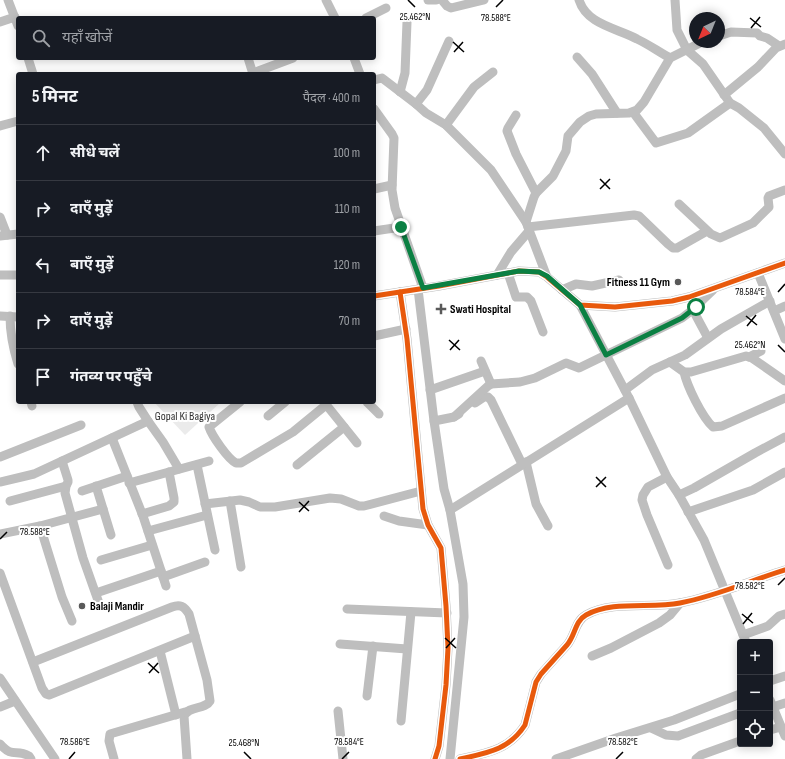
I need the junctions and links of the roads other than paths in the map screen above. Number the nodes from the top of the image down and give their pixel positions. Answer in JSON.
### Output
{"nodes":[{"id":1,"x":8,"y":0,"type":"edge"},
{"id":2,"x":326,"y":0,"type":"edge"},
{"id":3,"x":428,"y":0,"type":"edge"},
{"id":4,"x":436,"y":0,"type":"edge"},
{"id":5,"x":442,"y":0,"type":"edge"},
{"id":6,"x":484,"y":0,"type":"edge"},
{"id":7,"x":579,"y":0,"type":"edge"},
{"id":8,"x":675,"y":0,"type":"edge"},
{"id":9,"x":386,"y":8,"type":"dead end"},
{"id":10,"x":334,"y":16,"type":"edge"},
{"id":11,"x":370,"y":16,"type":"edge"},
{"id":12,"x":16,"y":20,"type":"edge"},
{"id":13,"x":0,"y":22,"type":"edge"},
{"id":14,"x":16,"y":22,"type":"edge"},
{"id":15,"x":407,"y":22,"type":"dead end"},
{"id":16,"x":725,"y":34,"type":"edge"},
{"id":17,"x":449,"y":41,"type":"dead end"},
{"id":18,"x":782,"y":45,"type":"edge"},
{"id":19,"x":691,"y":48,"type":"edge"},
{"id":20,"x":687,"y":50,"type":"junction"},
{"id":21,"x":577,"y":57,"type":"dead end"},
{"id":22,"x":670,"y":58,"type":"junction"},
{"id":23,"x":29,"y":60,"type":"edge"},
{"id":24,"x":249,"y":60,"type":"edge"},
{"id":25,"x":288,"y":60,"type":"edge"},
{"id":26,"x":355,"y":60,"type":"edge"},
{"id":27,"x":32,"y":72,"type":"edge"},
{"id":28,"x":252,"y":72,"type":"edge"},
{"id":29,"x":258,"y":72,"type":"edge"},
{"id":30,"x":359,"y":72,"type":"edge"},
{"id":31,"x":493,"y":72,"type":"dead end"},
{"id":32,"x":376,"y":80,"type":"edge"},
{"id":33,"x":400,"y":92,"type":"junction"},
{"id":34,"x":724,"y":95,"type":"junction"},
{"id":35,"x":730,"y":103,"type":"junction"},
{"id":36,"x":416,"y":104,"type":"junction"},
{"id":37,"x":376,"y":112,"type":"edge"},
{"id":38,"x":633,"y":112,"type":"junction"},
{"id":39,"x":618,"y":113,"type":"junction"},
{"id":40,"x":516,"y":115,"type":"dead end"},
{"id":41,"x":16,"y":122,"type":"edge"},
{"id":42,"x":446,"y":125,"type":"junction"},
{"id":43,"x":0,"y":126,"type":"edge"},
{"id":44,"x":785,"y":154,"type":"edge"},
{"id":45,"x":392,"y":185,"type":"junction"},
{"id":46,"x":376,"y":189,"type":"edge"},
{"id":47,"x":785,"y":190,"type":"edge"},
{"id":48,"x":536,"y":193,"type":"junction"},
{"id":49,"x":679,"y":204,"type":"dead end"},
{"id":50,"x":0,"y":217,"type":"edge"},
{"id":51,"x":401,"y":227,"type":"junction"},
{"id":52,"x":528,"y":227,"type":"junction"},
{"id":53,"x":707,"y":231,"type":"junction"},
{"id":54,"x":376,"y":232,"type":"edge"},
{"id":55,"x":16,"y":234,"type":"edge"},
{"id":56,"x":4,"y":235,"type":"edge"},
{"id":57,"x":785,"y":263,"type":"edge"},
{"id":58,"x":508,"y":273,"type":"junction"},
{"id":59,"x":758,"y":273,"type":"junction"},
{"id":60,"x":0,"y":275,"type":"edge"},
{"id":61,"x":16,"y":275,"type":"edge"},
{"id":62,"x":497,"y":275,"type":"junction"},
{"id":63,"x":547,"y":276,"type":"junction"},
{"id":64,"x":619,"y":280,"type":"dead end"},
{"id":65,"x":421,"y":288,"type":"junction"},
{"id":66,"x":716,"y":288,"type":"junction"},
{"id":67,"x":562,"y":290,"type":"junction"},
{"id":68,"x":400,"y":292,"type":"junction"},
{"id":69,"x":376,"y":296,"type":"edge"},
{"id":70,"x":770,"y":301,"type":"junction"},
{"id":71,"x":580,"y":305,"type":"junction"},
{"id":72,"x":785,"y":306,"type":"edge"},
{"id":73,"x":692,"y":310,"type":"junction"},
{"id":74,"x":774,"y":311,"type":"junction"},
{"id":75,"x":0,"y":316,"type":"edge"},
{"id":76,"x":14,"y":316,"type":"edge"},
{"id":77,"x":406,"y":329,"type":"junction"},
{"id":78,"x":543,"y":332,"type":"dead end"},
{"id":79,"x":376,"y":336,"type":"edge"},
{"id":80,"x":708,"y":338,"type":"junction"},
{"id":81,"x":785,"y":339,"type":"edge"},
{"id":82,"x":761,"y":351,"type":"dead end"},
{"id":83,"x":606,"y":355,"type":"junction"},
{"id":84,"x":749,"y":357,"type":"junction"},
{"id":85,"x":16,"y":359,"type":"edge"},
{"id":86,"x":481,"y":361,"type":"dead end"},
{"id":87,"x":670,"y":362,"type":"junction"},
{"id":88,"x":485,"y":371,"type":"junction"},
{"id":89,"x":684,"y":372,"type":"junction"},
{"id":90,"x":785,"y":381,"type":"edge"},
{"id":91,"x":491,"y":384,"type":"junction"},
{"id":92,"x":430,"y":390,"type":"junction"},
{"id":93,"x":627,"y":394,"type":"junction"},
{"id":94,"x":785,"y":398,"type":"edge"},
{"id":95,"x":138,"y":404,"type":"edge"},
{"id":96,"x":238,"y":404,"type":"edge"},
{"id":97,"x":283,"y":404,"type":"edge"},
{"id":98,"x":325,"y":404,"type":"edge"},
{"id":99,"x":369,"y":404,"type":"edge"},
{"id":100,"x":379,"y":414,"type":"dead end"},
{"id":101,"x":268,"y":416,"type":"dead end"},
{"id":102,"x":454,"y":417,"type":"junction"},
{"id":103,"x":434,"y":421,"type":"junction"},
{"id":104,"x":148,"y":422,"type":"junction"},
{"id":105,"x":80,"y":425,"type":"dead end"},
{"id":106,"x":344,"y":427,"type":"junction"},
{"id":107,"x":785,"y":437,"type":"edge"},
{"id":108,"x":112,"y":438,"type":"junction"},
{"id":109,"x":357,"y":443,"type":"dead end"},
{"id":110,"x":0,"y":457,"type":"edge"},
{"id":111,"x":209,"y":461,"type":"dead end"},
{"id":112,"x":62,"y":462,"type":"junction"},
{"id":113,"x":524,"y":463,"type":"junction"},
{"id":114,"x":197,"y":465,"type":"junction"},
{"id":115,"x":297,"y":465,"type":"dead end"},
{"id":116,"x":179,"y":469,"type":"junction"},
{"id":117,"x":168,"y":472,"type":"junction"},
{"id":118,"x":785,"y":472,"type":"edge"},
{"id":119,"x":667,"y":476,"type":"junction"},
{"id":120,"x":128,"y":479,"type":"junction"},
{"id":121,"x":0,"y":482,"type":"edge"},
{"id":122,"x":66,"y":486,"type":"junction"},
{"id":123,"x":96,"y":486,"type":"junction"},
{"id":124,"x":82,"y":490,"type":"dead end"},
{"id":125,"x":421,"y":491,"type":"junction"},
{"id":126,"x":679,"y":495,"type":"junction"},
{"id":127,"x":10,"y":501,"type":"dead end"},
{"id":128,"x":230,"y":501,"type":"junction"},
{"id":129,"x":206,"y":504,"type":"junction"},
{"id":130,"x":103,"y":509,"type":"junction"},
{"id":131,"x":450,"y":510,"type":"junction"},
{"id":132,"x":688,"y":512,"type":"junction"},
{"id":133,"x":142,"y":514,"type":"junction"},
{"id":134,"x":207,"y":515,"type":"junction"},
{"id":135,"x":384,"y":516,"type":"dead end"},
{"id":136,"x":72,"y":518,"type":"junction"},
{"id":137,"x":428,"y":525,"type":"junction"},
{"id":138,"x":40,"y":526,"type":"junction"},
{"id":139,"x":548,"y":526,"type":"dead end"},
{"id":140,"x":148,"y":531,"type":"junction"},
{"id":141,"x":0,"y":534,"type":"edge"},
{"id":142,"x":111,"y":535,"type":"dead end"},
{"id":143,"x":152,"y":545,"type":"junction"},
{"id":144,"x":215,"y":550,"type":"dead end"},
{"id":145,"x":101,"y":560,"type":"dead end"},
{"id":146,"x":205,"y":562,"type":"dead end"},
{"id":147,"x":668,"y":565,"type":"dead end"},
{"id":148,"x":241,"y":567,"type":"dead end"},
{"id":149,"x":785,"y":570,"type":"edge"},
{"id":150,"x":0,"y":573,"type":"edge"},
{"id":151,"x":163,"y":578,"type":"junction"},
{"id":152,"x":725,"y":592,"type":"junction"},
{"id":153,"x":96,"y":593,"type":"junction"},
{"id":154,"x":680,"y":603,"type":"junction"},
{"id":155,"x":100,"y":606,"type":"dead end"},
{"id":156,"x":347,"y":609,"type":"dead end"},
{"id":157,"x":411,"y":612,"type":"junction"},
{"id":158,"x":447,"y":613,"type":"junction"},
{"id":159,"x":785,"y":614,"type":"edge"},
{"id":160,"x":72,"y":621,"type":"dead end"},
{"id":161,"x":195,"y":636,"type":"junction"},
{"id":162,"x":745,"y":638,"type":"edge"},
{"id":163,"x":340,"y":644,"type":"dead end"},
{"id":164,"x":373,"y":646,"type":"junction"},
{"id":165,"x":407,"y":649,"type":"junction"},
{"id":166,"x":160,"y":651,"type":"junction"},
{"id":167,"x":592,"y":656,"type":"dead end"},
{"id":168,"x":33,"y":662,"type":"junction"},
{"id":169,"x":785,"y":676,"type":"edge"},
{"id":170,"x":0,"y":678,"type":"edge"},
{"id":171,"x":773,"y":680,"type":"edge"},
{"id":172,"x":737,"y":695,"type":"edge"},
{"id":173,"x":368,"y":696,"type":"dead end"},
{"id":174,"x":15,"y":701,"type":"junction"},
{"id":175,"x":773,"y":703,"type":"edge"},
{"id":176,"x":785,"y":703,"type":"edge"},
{"id":177,"x":0,"y":707,"type":"edge"},
{"id":178,"x":773,"y":708,"type":"edge"},
{"id":179,"x":338,"y":711,"type":"dead end"},
{"id":180,"x":186,"y":712,"type":"junction"},
{"id":181,"x":176,"y":715,"type":"junction"},
{"id":182,"x":737,"y":715,"type":"edge"},
{"id":183,"x":401,"y":721,"type":"dead end"},
{"id":184,"x":781,"y":726,"type":"junction"},
{"id":185,"x":650,"y":728,"type":"junction"},
{"id":186,"x":773,"y":729,"type":"edge"},
{"id":187,"x":785,"y":736,"type":"edge"},
{"id":188,"x":737,"y":742,"type":"edge"},
{"id":189,"x":0,"y":744,"type":"edge"},
{"id":190,"x":2,"y":754,"type":"edge"},
{"id":191,"x":31,"y":759,"type":"edge"},
{"id":192,"x":55,"y":759,"type":"edge"},
{"id":193,"x":114,"y":759,"type":"edge"},
{"id":194,"x":187,"y":759,"type":"edge"},
{"id":195,"x":343,"y":759,"type":"edge"},
{"id":196,"x":435,"y":759,"type":"edge"},
{"id":197,"x":450,"y":759,"type":"edge"},
{"id":198,"x":460,"y":759,"type":"edge"},
{"id":199,"x":556,"y":759,"type":"edge"},
{"id":200,"x":696,"y":759,"type":"edge"}],
"edges":[{"from":1,"to":12,"type":"street"},
{"from":2,"to":10,"type":"street"},
{"from":3,"to":4,"type":"street"},
{"from":5,"to":6,"type":"street"},
{"from":7,"to":22,"type":"street"},
{"from":8,"to":20,"type":"street"},
{"from":9,"to":11,"type":"street"},
{"from":13,"to":14,"type":"street"},
{"from":15,"to":33,"type":"street"},
{"from":16,"to":18,"type":"street"},
{"from":17,"to":36,"type":"street"},
{"from":18,"to":34,"type":"street"},
{"from":19,"to":20,"type":"street"},
{"from":20,"to":22,"type":"street"},
{"from":20,"to":34,"type":"street"},
{"from":21,"to":39,"type":"street"},
{"from":22,"to":38,"type":"street"},
{"from":23,"to":27,"type":"street"},
{"from":24,"to":28,"type":"street"},
{"from":25,"to":29,"type":"street"},
{"from":26,"to":30,"type":"street"},
{"from":31,"to":42,"type":"street"},
{"from":32,"to":33,"type":"street"},
{"from":33,"to":36,"type":"street"},
{"from":34,"to":35,"type":"street"},
{"from":35,"to":38,"type":"street"},
{"from":35,"to":44,"type":"street"},
{"from":36,"to":42,"type":"street"},
{"from":37,"to":45,"type":"street"},
{"from":38,"to":39,"type":"street"},
{"from":39,"to":48,"type":"street"},
{"from":40,"to":48,"type":"street"},
{"from":41,"to":43,"type":"street"},
{"from":42,"to":52,"type":"street"},
{"from":45,"to":46,"type":"street"},
{"from":45,"to":51,"type":"street"},
{"from":47,"to":53,"type":"street"},
{"from":48,"to":52,"type":"street"},
{"from":49,"to":53,"type":"street"},
{"from":50,"to":56,"type":"street"},
{"from":51,"to":54,"type":"street"},
{"from":51,"to":65,"type":"street"},
{"from":52,"to":53,"type":"street"},
{"from":52,"to":62,"type":"street"},
{"from":52,"to":63,"type":"street"},
{"from":55,"to":56,"type":"street"},
{"from":57,"to":59,"type":"street"},
{"from":58,"to":62,"type":"street"},
{"from":58,"to":63,"type":"street"},
{"from":58,"to":78,"type":"street"},
{"from":59,"to":66,"type":"street"},
{"from":59,"to":70,"type":"street"},
{"from":60,"to":61,"type":"street"},
{"from":62,"to":65,"type":"street"},
{"from":63,"to":67,"type":"street"},
{"from":64,"to":67,"type":"street"},
{"from":65,"to":68,"type":"street"},
{"from":65,"to":92,"type":"street"},
{"from":66,"to":71,"type":"street"},
{"from":66,"to":73,"type":"street"},
{"from":67,"to":71,"type":"street"},
{"from":68,"to":69,"type":"street"},
{"from":68,"to":77,"type":"street"},
{"from":70,"to":74,"type":"street"},
{"from":70,"to":80,"type":"street"},
{"from":71,"to":83,"type":"street"},
{"from":72,"to":74,"type":"street"},
{"from":73,"to":80,"type":"street"},
{"from":73,"to":83,"type":"street"},
{"from":74,"to":81,"type":"street"},
{"from":75,"to":76,"type":"street"},
{"from":76,"to":85,"type":"street"},
{"from":77,"to":79,"type":"street"},
{"from":77,"to":125,"type":"street"},
{"from":80,"to":87,"type":"street"},
{"from":82,"to":84,"type":"street"},
{"from":83,"to":91,"type":"street"},
{"from":83,"to":93,"type":"street"},
{"from":84,"to":89,"type":"street"},
{"from":84,"to":90,"type":"street"},
{"from":86,"to":88,"type":"street"},
{"from":87,"to":89,"type":"street"},
{"from":87,"to":93,"type":"street"},
{"from":88,"to":91,"type":"street"},
{"from":88,"to":92,"type":"street"},
{"from":89,"to":94,"type":"street"},
{"from":91,"to":102,"type":"street"},
{"from":92,"to":103,"type":"street"},
{"from":93,"to":113,"type":"street"},
{"from":93,"to":119,"type":"street"},
{"from":95,"to":104,"type":"street"},
{"from":96,"to":98,"type":"street"},
{"from":97,"to":101,"type":"street"},
{"from":98,"to":106,"type":"street"},
{"from":99,"to":100,"type":"street"},
{"from":102,"to":103,"type":"street"},
{"from":102,"to":113,"type":"street"},
{"from":103,"to":131,"type":"street"},
{"from":104,"to":108,"type":"street"},
{"from":104,"to":116,"type":"street"},
{"from":105,"to":110,"type":"street"},
{"from":106,"to":109,"type":"street"},
{"from":106,"to":115,"type":"street"},
{"from":107,"to":126,"type":"street"},
{"from":108,"to":112,"type":"street"},
{"from":108,"to":120,"type":"street"},
{"from":111,"to":114,"type":"street"},
{"from":112,"to":121,"type":"street"},
{"from":112,"to":122,"type":"street"},
{"from":113,"to":131,"type":"street"},
{"from":113,"to":139,"type":"street"},
{"from":114,"to":116,"type":"street"},
{"from":114,"to":129,"type":"street"},
{"from":116,"to":117,"type":"street"},
{"from":117,"to":120,"type":"street"},
{"from":117,"to":133,"type":"street"},
{"from":118,"to":132,"type":"street"},
{"from":119,"to":126,"type":"street"},
{"from":119,"to":147,"type":"street"},
{"from":120,"to":123,"type":"street"},
{"from":120,"to":133,"type":"street"},
{"from":122,"to":127,"type":"street"},
{"from":122,"to":136,"type":"street"},
{"from":123,"to":124,"type":"street"},
{"from":123,"to":130,"type":"street"},
{"from":125,"to":128,"type":"street"},
{"from":125,"to":137,"type":"street"},
{"from":126,"to":132,"type":"street"},
{"from":128,"to":129,"type":"street"},
{"from":128,"to":148,"type":"street"},
{"from":129,"to":134,"type":"street"},
{"from":130,"to":136,"type":"street"},
{"from":130,"to":142,"type":"street"},
{"from":131,"to":197,"type":"street"},
{"from":132,"to":152,"type":"street"},
{"from":133,"to":140,"type":"street"},
{"from":134,"to":140,"type":"street"},
{"from":134,"to":144,"type":"street"},
{"from":135,"to":137,"type":"street"},
{"from":136,"to":138,"type":"street"},
{"from":136,"to":153,"type":"street"},
{"from":137,"to":158,"type":"street"},
{"from":138,"to":141,"type":"street"},
{"from":138,"to":160,"type":"street"},
{"from":140,"to":143,"type":"street"},
{"from":143,"to":145,"type":"street"},
{"from":143,"to":151,"type":"street"},
{"from":146,"to":151,"type":"street"},
{"from":149,"to":152,"type":"street"},
{"from":150,"to":168,"type":"street"},
{"from":151,"to":153,"type":"street"},
{"from":152,"to":154,"type":"street"},
{"from":152,"to":162,"type":"street"},
{"from":153,"to":155,"type":"street"},
{"from":154,"to":167,"type":"street"},
{"from":154,"to":198,"type":"street"},
{"from":156,"to":157,"type":"street"},
{"from":157,"to":158,"type":"street"},
{"from":157,"to":165,"type":"street"},
{"from":158,"to":196,"type":"street"},
{"from":159,"to":162,"type":"street"},
{"from":161,"to":166,"type":"street"},
{"from":161,"to":168,"type":"street"},
{"from":161,"to":180,"type":"street"},
{"from":163,"to":164,"type":"street"},
{"from":164,"to":165,"type":"street"},
{"from":164,"to":173,"type":"street"},
{"from":165,"to":183,"type":"street"},
{"from":166,"to":168,"type":"street"},
{"from":166,"to":181,"type":"street"},
{"from":169,"to":171,"type":"street"},
{"from":170,"to":174,"type":"street"},
{"from":172,"to":185,"type":"street"},
{"from":174,"to":177,"type":"street"},
{"from":174,"to":192,"type":"street"},
{"from":175,"to":176,"type":"street"},
{"from":178,"to":184,"type":"street"},
{"from":179,"to":195,"type":"street"},
{"from":180,"to":181,"type":"street"},
{"from":180,"to":194,"type":"street"},
{"from":181,"to":193,"type":"street"},
{"from":182,"to":185,"type":"street"},
{"from":184,"to":186,"type":"street"},
{"from":184,"to":187,"type":"street"},
{"from":185,"to":199,"type":"street"},
{"from":188,"to":200,"type":"street"},
{"from":189,"to":190,"type":"street"},
{"from":190,"to":191,"type":"street"}]}
